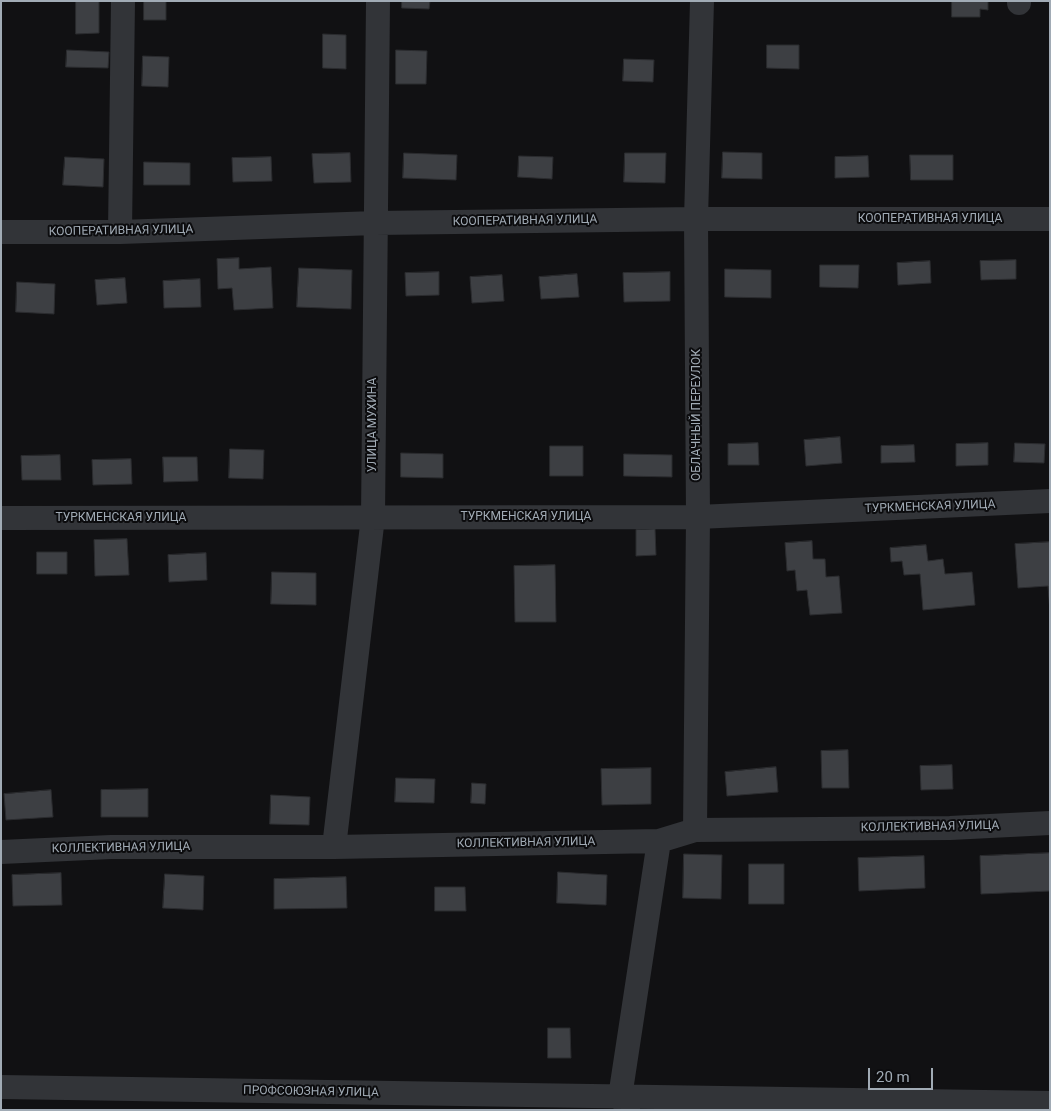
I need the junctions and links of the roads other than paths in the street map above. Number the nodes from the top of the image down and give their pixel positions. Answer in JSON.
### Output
{"nodes":[{"id":1,"x":123,"y":1,"type":"edge"},
{"id":2,"x":378,"y":1,"type":"edge"},
{"id":3,"x":702,"y":1,"type":"edge"},
{"id":4,"x":696,"y":219,"type":"junction"},
{"id":5,"x":1050,"y":219,"type":"edge"},
{"id":6,"x":375,"y":223,"type":"junction"},
{"id":7,"x":1,"y":232,"type":"edge"},
{"id":8,"x":120,"y":232,"type":"junction"},
{"id":9,"x":1050,"y":502,"type":"edge"},
{"id":10,"x":373,"y":517,"type":"junction"},
{"id":11,"x":698,"y":517,"type":"junction"},
{"id":12,"x":1,"y":518,"type":"edge"},
{"id":13,"x":1050,"y":823,"type":"edge"},
{"id":14,"x":695,"y":830,"type":"junction"},
{"id":15,"x":659,"y":841,"type":"junction"},
{"id":16,"x":334,"y":847,"type":"junction"},
{"id":17,"x":1,"y":852,"type":"edge"},
{"id":18,"x":1,"y":1088,"type":"edge"},
{"id":19,"x":625,"y":1103,"type":"edge"},
{"id":20,"x":1050,"y":1103,"type":"edge"}],
"edges":[{"from":1,"to":8,"type":"street"},
{"from":2,"to":6,"type":"street","name":"УЛИЦА МУХИНА"},
{"from":3,"to":4,"type":"street","name":"ОБЛАЧНЫЙ ПЕРЕУЛОК"},
{"from":4,"to":5,"type":"street","name":"КООПЕРАТИВНАЯ УЛИЦА"},
{"from":4,"to":6,"type":"street","name":"КООПЕРАТИВНАЯ УЛИЦА"},
{"from":4,"to":11,"type":"street","name":"ОБЛАЧНЫЙ ПЕРЕУЛОК"},
{"from":6,"to":8,"type":"street","name":"КООПЕРАТИВНАЯ УЛИЦА"},
{"from":6,"to":10,"type":"street","name":"УЛИЦА МУХИНА"},
{"from":7,"to":8,"type":"street","name":"КООПЕРАТИВНАЯ УЛИЦА"},
{"from":9,"to":11,"type":"street","name":"ТУРКМЕНСКАЯ УЛИЦА"},
{"from":10,"to":11,"type":"street","name":"ТУРКМЕНСКАЯ УЛИЦА"},
{"from":10,"to":12,"type":"street","name":"ТУРКМЕНСКАЯ УЛИЦА"},
{"from":10,"to":16,"type":"street","name":"УЛИЦА МУХИНА"},
{"from":11,"to":14,"type":"street","name":"ОБЛАЧНЫЙ ПЕРЕУЛОК"},
{"from":13,"to":14,"type":"street","name":"КОЛЛЕКТИВНАЯ УЛИЦА"},
{"from":14,"to":15,"type":"street","name":"КОЛЛЕКТИВНАЯ УЛИЦА"},
{"from":15,"to":16,"type":"street","name":"КОЛЛЕКТИВНАЯ УЛИЦА"},
{"from":15,"to":19,"type":"street"},
{"from":16,"to":17,"type":"street","name":"КОЛЛЕКТИВНАЯ УЛИЦА"},
{"from":18,"to":19,"type":"street","name":"ПРОФСОЮЗНАЯ УЛИЦА"},
{"from":19,"to":20,"type":"street","name":"ПРОФСОЮЗНАЯ УЛИЦА"}]}
